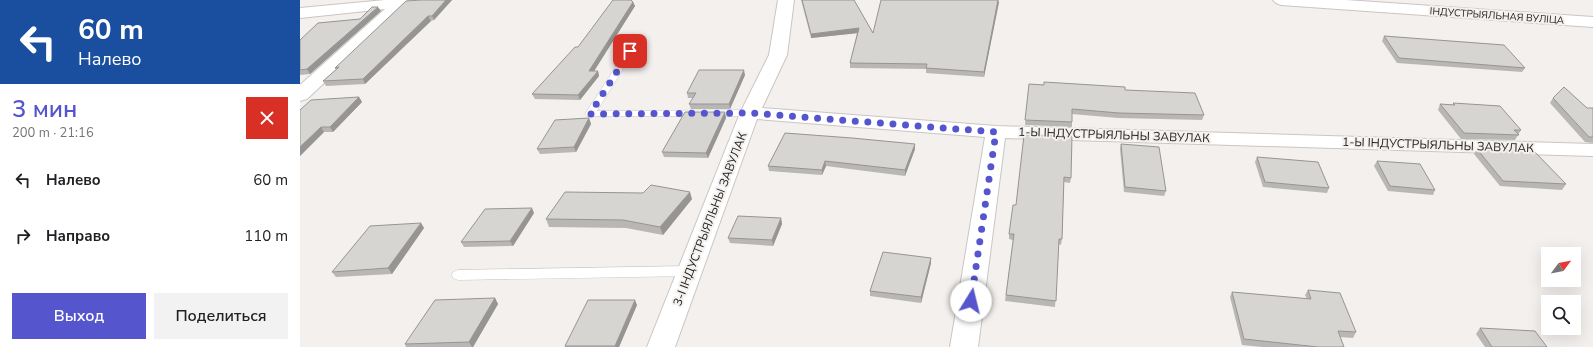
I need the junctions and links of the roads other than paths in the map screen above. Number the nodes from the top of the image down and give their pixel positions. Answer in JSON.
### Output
{"nodes":[{"id":1,"x":786,"y":0,"type":"edge"},
{"id":2,"x":1281,"y":0,"type":"edge"},
{"id":3,"x":1475,"y":0,"type":"edge"},
{"id":4,"x":1527,"y":4,"type":"dead end"},
{"id":5,"x":300,"y":12,"type":"edge"},
{"id":6,"x":1506,"y":16,"type":"junction"},
{"id":7,"x":1548,"y":19,"type":"junction"},
{"id":8,"x":1593,"y":22,"type":"edge"},
{"id":9,"x":630,"y":51,"type":"dead end"},
{"id":10,"x":300,"y":95,"type":"edge"},
{"id":11,"x":750,"y":113,"type":"junction"},
{"id":12,"x":996,"y":132,"type":"junction"},
{"id":13,"x":1593,"y":150,"type":"edge"},
{"id":14,"x":690,"y":272,"type":"junction"},
{"id":15,"x":458,"y":275,"type":"dead end"},
{"id":16,"x":661,"y":347,"type":"edge"},
{"id":17,"x":964,"y":347,"type":"edge"}],
"edges":[{"from":1,"to":11,"type":"street","name":"3-І ІНДУСТРЫЯЛЬНЫ ЗАВУЛАК"},
{"from":2,"to":6,"type":"street","name":"ІНДУСТРЫЯЛЬНАЯ ВУЛІЦА"},
{"from":3,"to":6,"type":"street"},
{"from":4,"to":7,"type":"street"},
{"from":5,"to":10,"type":"street"},
{"from":6,"to":7,"type":"street","name":"ІНДУСТРЫЯЛЬНАЯ ВУЛІЦА"},
{"from":7,"to":8,"type":"street","name":"ІНДУСТРЫЯЛЬНАЯ ВУЛІЦА"},
{"from":9,"to":11,"type":"lane","name":"1-Ы ІНДУСТРЫЯЛЬНЫ ЗАВУЛАК"},
{"from":11,"to":12,"type":"street","name":"1-Ы ІНДУСТРЫЯЛЬНЫ ЗАВУЛАК"},
{"from":11,"to":14,"type":"street","name":"3-І ІНДУСТРЫЯЛЬНЫ ЗАВУЛАК"},
{"from":12,"to":13,"type":"street","name":"1-Ы ІНДУСТРЫЯЛЬНЫ ЗАВУЛАК"},
{"from":12,"to":17,"type":"street"},
{"from":14,"to":15,"type":"lane"},
{"from":14,"to":16,"type":"street","name":"3-І ІНДУСТРЫЯЛЬНЫ ЗАВУЛАК"}]}
